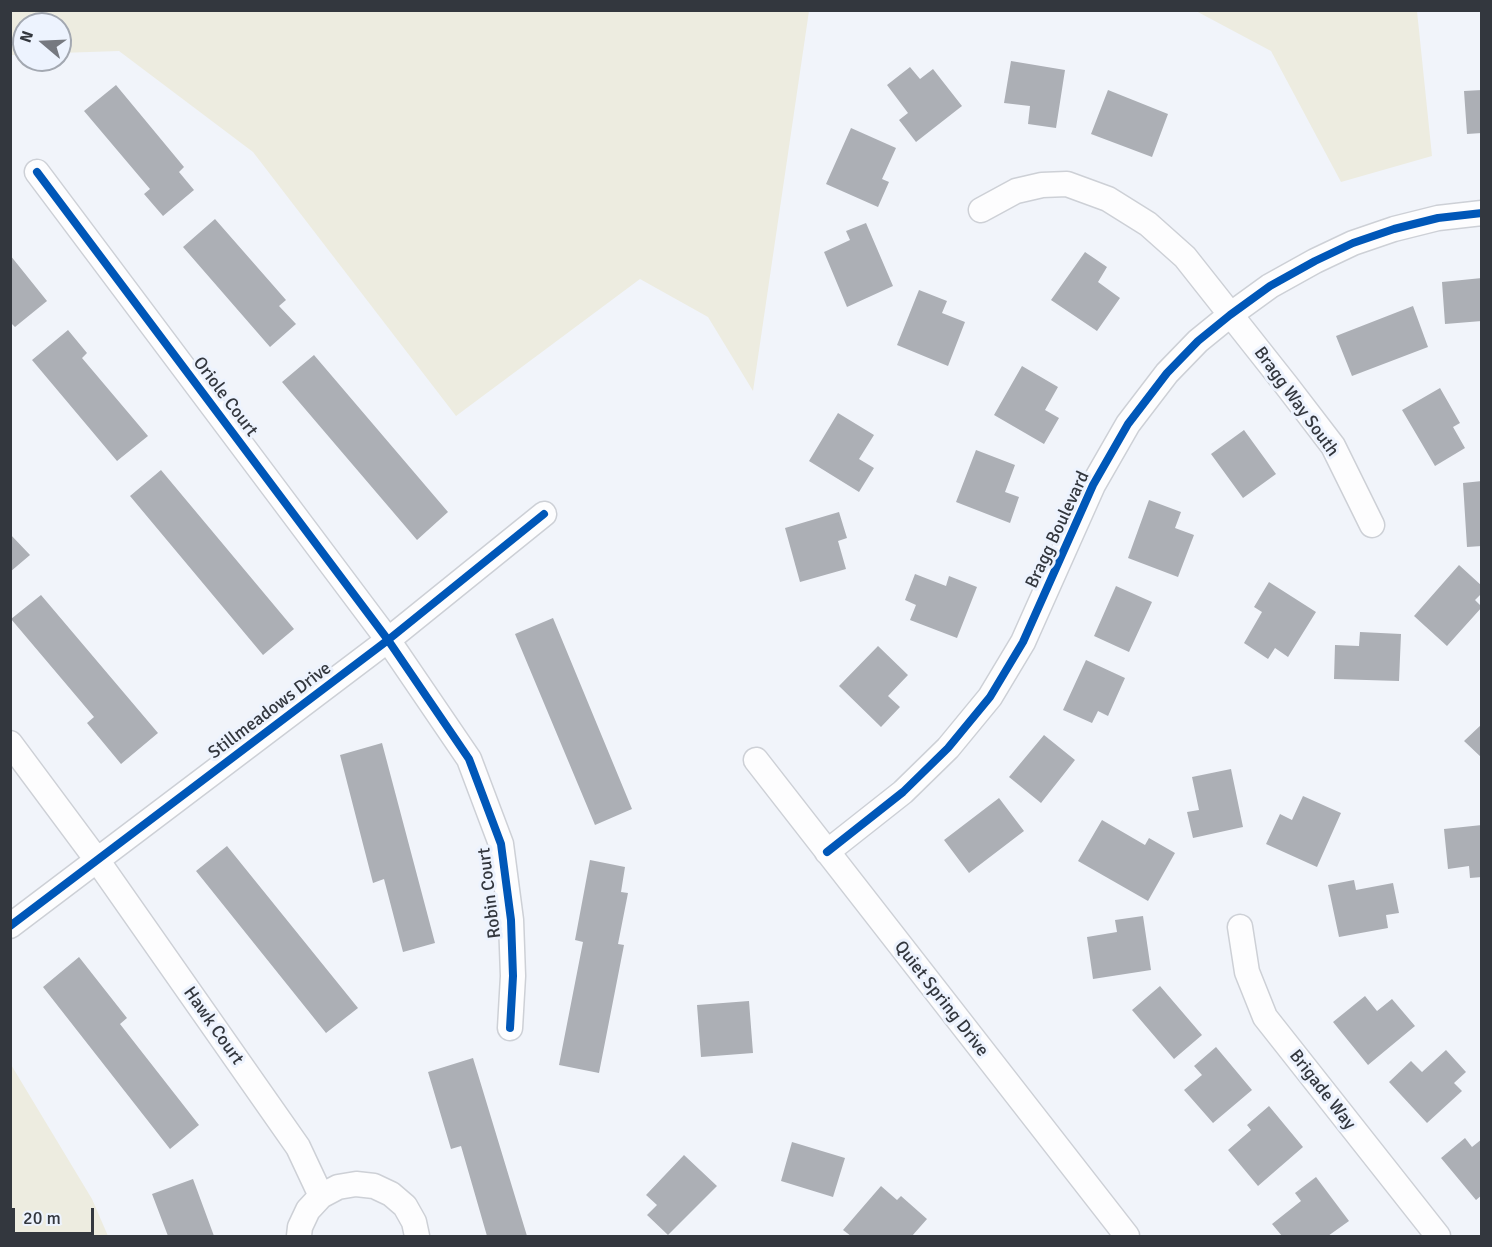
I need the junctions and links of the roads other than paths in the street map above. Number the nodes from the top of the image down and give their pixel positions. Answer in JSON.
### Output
{"nodes":[{"id":1,"x":37,"y":172,"type":"dead end"},
{"id":2,"x":981,"y":210,"type":"dead end"},
{"id":3,"x":1482,"y":213,"type":"edge"},
{"id":4,"x":1230,"y":315,"type":"junction"},
{"id":5,"x":544,"y":514,"type":"dead end"},
{"id":6,"x":1372,"y":525,"type":"dead end"},
{"id":7,"x":388,"y":640,"type":"junction"},
{"id":8,"x":10,"y":743,"type":"edge"},
{"id":9,"x":756,"y":760,"type":"dead end"},
{"id":10,"x":827,"y":852,"type":"junction"},
{"id":11,"x":97,"y":860,"type":"junction"},
{"id":12,"x":10,"y":926,"type":"edge"},
{"id":13,"x":1240,"y":927,"type":"dead end"},
{"id":14,"x":510,"y":1028,"type":"dead end"},
{"id":15,"x":321,"y":1196,"type":"junction"},
{"id":16,"x":299,"y":1236,"type":"edge"},
{"id":17,"x":417,"y":1236,"type":"edge"},
{"id":18,"x":1127,"y":1236,"type":"edge"},
{"id":19,"x":1438,"y":1236,"type":"edge"}],
"edges":[{"from":1,"to":7,"type":"street","name":"Oriole Court"},
{"from":2,"to":4,"type":"street","name":"Bragg Way South"},
{"from":3,"to":4,"type":"street","name":"Bragg Boulevard"},
{"from":4,"to":6,"type":"street","name":"Bragg Way South"},
{"from":4,"to":10,"type":"street","name":"Bragg Boulevard"},
{"from":5,"to":7,"type":"street","name":"Stillmeadows Drive"},
{"from":7,"to":11,"type":"street","name":"Stillmeadows Drive"},
{"from":7,"to":14,"type":"street","name":"Robin Court"},
{"from":8,"to":11,"type":"street","name":"Hawk Court"},
{"from":9,"to":10,"type":"street","name":"Quiet Spring Drive"},
{"from":10,"to":18,"type":"street","name":"Quiet Spring Drive"},
{"from":11,"to":12,"type":"street","name":"Stillmeadows Drive"},
{"from":11,"to":15,"type":"street","name":"Hawk Court"},
{"from":13,"to":19,"type":"street","name":"Brigade Way"},
{"from":15,"to":16,"type":"street"},
{"from":15,"to":17,"type":"street"}]}
